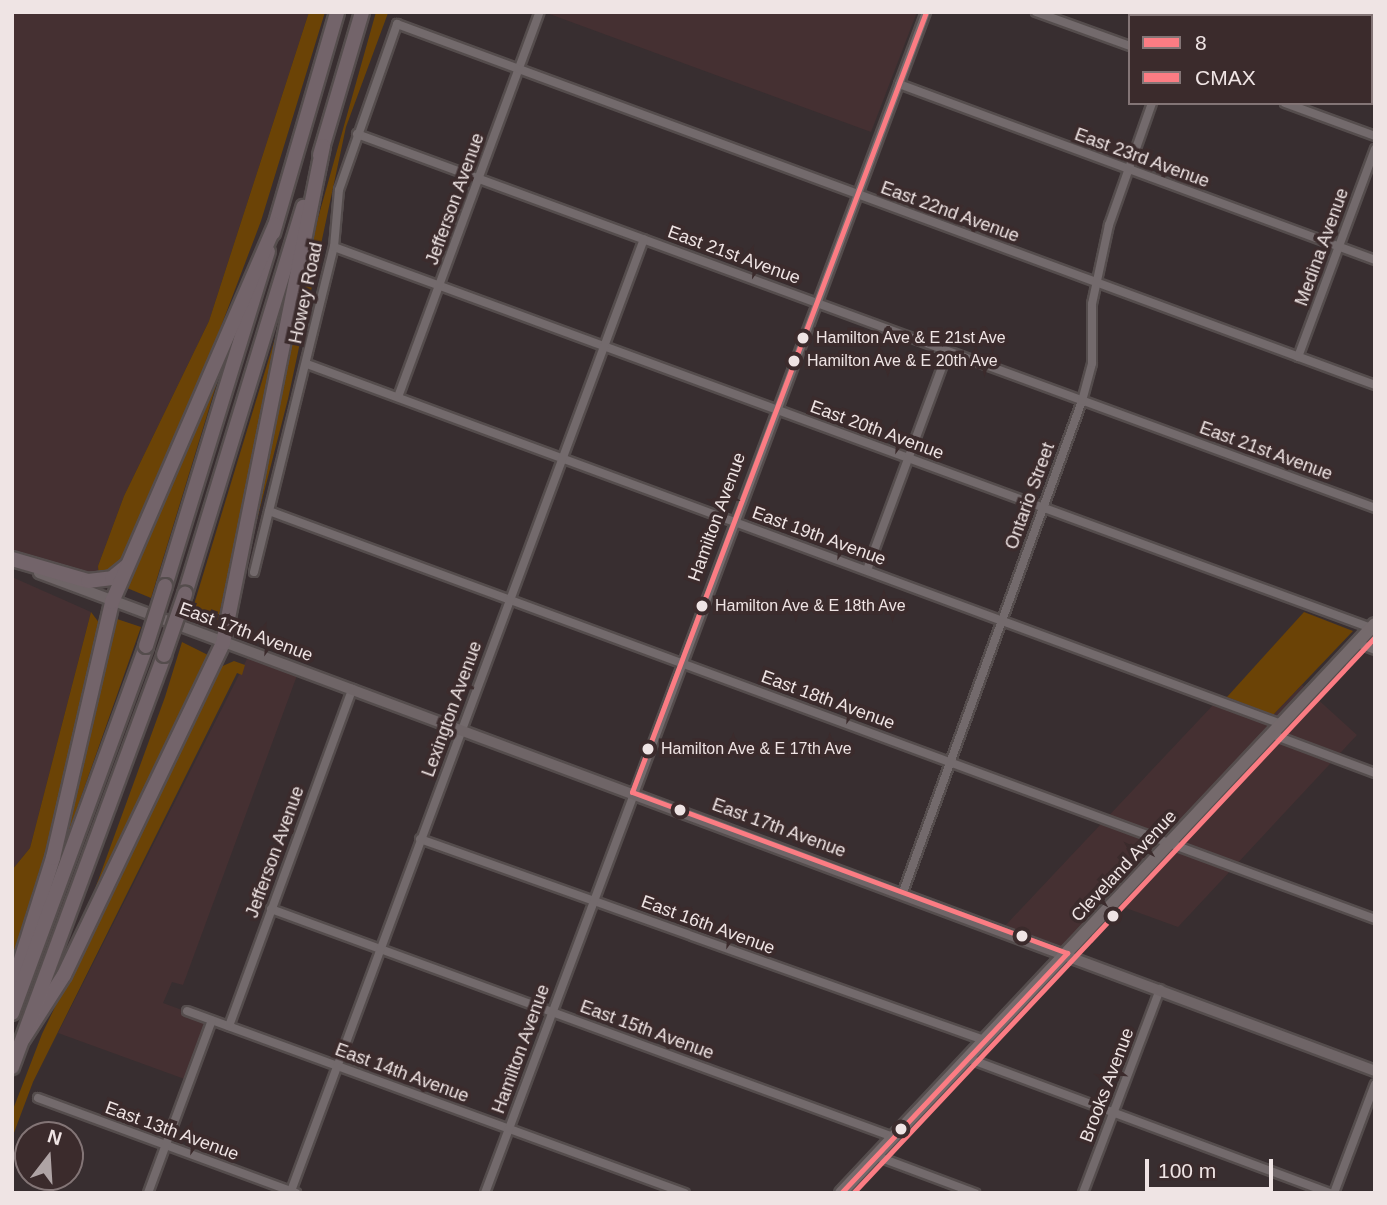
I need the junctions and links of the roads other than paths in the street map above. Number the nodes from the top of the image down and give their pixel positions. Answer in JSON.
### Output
{"nodes":[{"id":1,"x":337,"y":12,"type":"edge"},
{"id":2,"x":362,"y":12,"type":"edge"},
{"id":3,"x":540,"y":12,"type":"edge"},
{"id":4,"x":926,"y":12,"type":"edge"},
{"id":5,"x":1036,"y":12,"type":"edge"},
{"id":6,"x":397,"y":24,"type":"joint"},
{"id":7,"x":1128,"y":45,"type":"edge"},
{"id":8,"x":520,"y":70,"type":"junction"},
{"id":9,"x":899,"y":84,"type":"junction"},
{"id":10,"x":1151,"y":105,"type":"edge"},
{"id":11,"x":1290,"y":105,"type":"edge"},
{"id":12,"x":357,"y":134,"type":"junction"},
{"id":13,"x":1375,"y":136,"type":"edge"},
{"id":14,"x":323,"y":146,"type":"junction"},
{"id":15,"x":1375,"y":149,"type":"edge"},
{"id":16,"x":1127,"y":169,"type":"junction"},
{"id":17,"x":479,"y":178,"type":"junction"},
{"id":18,"x":857,"y":194,"type":"junction"},
{"id":19,"x":275,"y":225,"type":"junction"},
{"id":20,"x":644,"y":239,"type":"junction"},
{"id":21,"x":334,"y":247,"type":"junction"},
{"id":22,"x":1339,"y":247,"type":"junction"},
{"id":23,"x":1375,"y":260,"type":"edge"},
{"id":24,"x":1096,"y":283,"type":"junction"},
{"id":25,"x":440,"y":286,"type":"junction"},
{"id":26,"x":813,"y":301,"type":"junction"},
{"id":27,"x":603,"y":346,"type":"junction"},
{"id":28,"x":948,"y":351,"type":"junction"},
{"id":29,"x":1298,"y":357,"type":"junction"},
{"id":30,"x":307,"y":364,"type":"junction"},
{"id":31,"x":1375,"y":385,"type":"edge"},
{"id":32,"x":398,"y":397,"type":"junction"},
{"id":33,"x":1082,"y":401,"type":"junction"},
{"id":34,"x":774,"y":409,"type":"junction"},
{"id":35,"x":562,"y":458,"type":"junction"},
{"id":36,"x":908,"y":458,"type":"junction"},
{"id":37,"x":1043,"y":508,"type":"junction"},
{"id":38,"x":1375,"y":508,"type":"edge"},
{"id":39,"x":270,"y":511,"type":"junction"},
{"id":40,"x":733,"y":521,"type":"junction"},
{"id":41,"x":134,"y":556,"type":"junction"},
{"id":42,"x":12,"y":561,"type":"edge"},
{"id":43,"x":867,"y":570,"type":"junction"},
{"id":44,"x":254,"y":572,"type":"dead end"},
{"id":45,"x":510,"y":600,"type":"junction"},
{"id":46,"x":112,"y":602,"type":"junction"},
{"id":47,"x":1001,"y":620,"type":"junction"},
{"id":48,"x":1373,"y":626,"type":"edge"},
{"id":49,"x":223,"y":643,"type":"junction"},
{"id":50,"x":1357,"y":643,"type":"junction"},
{"id":51,"x":1375,"y":650,"type":"edge"},
{"id":52,"x":681,"y":663,"type":"junction"},
{"id":53,"x":352,"y":689,"type":"junction"},
{"id":54,"x":461,"y":729,"type":"junction"},
{"id":55,"x":1276,"y":729,"type":"junction"},
{"id":56,"x":949,"y":762,"type":"junction"},
{"id":57,"x":1375,"y":773,"type":"edge"},
{"id":58,"x":632,"y":792,"type":"junction"},
{"id":59,"x":420,"y":839,"type":"junction"},
{"id":60,"x":1170,"y":843,"type":"junction"},
{"id":61,"x":903,"y":891,"type":"junction"},
{"id":62,"x":592,"y":900,"type":"junction"},
{"id":63,"x":271,"y":909,"type":"junction"},
{"id":64,"x":1375,"y":919,"type":"edge"},
{"id":65,"x":380,"y":949,"type":"junction"},
{"id":66,"x":1067,"y":953,"type":"junction"},
{"id":67,"x":12,"y":988,"type":"edge"},
{"id":68,"x":1160,"y":989,"type":"junction"},
{"id":69,"x":187,"y":1011,"type":"dead end"},
{"id":70,"x":552,"y":1012,"type":"junction"},
{"id":71,"x":12,"y":1013,"type":"edge"},
{"id":72,"x":212,"y":1020,"type":"junction"},
{"id":73,"x":229,"y":1026,"type":"junction"},
{"id":74,"x":23,"y":1040,"type":"junction"},
{"id":75,"x":984,"y":1040,"type":"junction"},
{"id":76,"x":967,"y":1058,"type":"junction"},
{"id":77,"x":337,"y":1066,"type":"junction"},
{"id":78,"x":12,"y":1067,"type":"edge"},
{"id":79,"x":1375,"y":1071,"type":"edge"},
{"id":80,"x":1375,"y":1084,"type":"edge"},
{"id":81,"x":38,"y":1098,"type":"dead end"},
{"id":82,"x":1113,"y":1112,"type":"junction"},
{"id":83,"x":509,"y":1129,"type":"junction"},
{"id":84,"x":893,"y":1137,"type":"junction"},
{"id":85,"x":166,"y":1145,"type":"junction"},
{"id":86,"x":876,"y":1156,"type":"junction"},
{"id":87,"x":955,"y":1189,"type":"edge"},
{"id":88,"x":294,"y":1192,"type":"edge"},
{"id":89,"x":148,"y":1193,"type":"edge"},
{"id":90,"x":485,"y":1193,"type":"edge"},
{"id":91,"x":685,"y":1193,"type":"edge"},
{"id":92,"x":841,"y":1193,"type":"edge"},
{"id":93,"x":975,"y":1193,"type":"edge"},
{"id":94,"x":1083,"y":1193,"type":"edge"},
{"id":95,"x":1332,"y":1193,"type":"edge"}],
"edges":[{"from":1,"to":19,"type":"highway"},
{"from":2,"to":14,"type":"highway"},
{"from":3,"to":8,"type":"street","name":"Jefferson Avenue"},
{"from":4,"to":9,"type":"street","name":"Hamilton Avenue"},
{"from":5,"to":7,"type":"street"},
{"from":6,"to":8,"type":"street","name":"East 22nd Avenue"},
{"from":6,"to":12,"type":"street","name":"Howey Road"},
{"from":8,"to":17,"type":"street","name":"Jefferson Avenue"},
{"from":8,"to":18,"type":"street","name":"East 22nd Avenue"},
{"from":9,"to":16,"type":"street","name":"East 23rd Avenue"},
{"from":9,"to":18,"type":"street","name":"Hamilton Avenue"},
{"from":10,"to":16,"type":"street","name":"Ontario Street"},
{"from":11,"to":13,"type":"street"},
{"from":12,"to":17,"type":"street","name":"East 21st Avenue"},
{"from":12,"to":21,"type":"street","name":"Howey Road"},
{"from":14,"to":49,"type":"highway"},
{"from":14,"to":74,"type":"highway","bridge":true},
{"from":15,"to":22,"type":"street","name":"Medina Avenue"},
{"from":16,"to":22,"type":"street","name":"East 23rd Avenue"},
{"from":16,"to":24,"type":"street","name":"Ontario Street"},
{"from":17,"to":20,"type":"street","name":"East 21st Avenue"},
{"from":17,"to":25,"type":"street","name":"Jefferson Avenue"},
{"from":18,"to":24,"type":"street","name":"East 22nd Avenue"},
{"from":18,"to":26,"type":"street","name":"Hamilton Avenue"},
{"from":19,"to":41,"type":"highway"},
{"from":19,"to":71,"type":"highway","bridge":true},
{"from":20,"to":26,"type":"street","name":"East 21st Avenue"},
{"from":20,"to":27,"type":"street","name":"Lexington Avenue"},
{"from":21,"to":25,"type":"street","name":"East 20th Avenue"},
{"from":21,"to":30,"type":"street","name":"Howey Road"},
{"from":22,"to":23,"type":"street","name":"East 23rd Avenue"},
{"from":22,"to":29,"type":"street","name":"Medina Avenue"},
{"from":24,"to":29,"type":"street","name":"East 22nd Avenue"},
{"from":24,"to":33,"type":"street","name":"Ontario Street"},
{"from":25,"to":27,"type":"street","name":"East 20th Avenue"},
{"from":25,"to":32,"type":"street","name":"Jefferson Avenue"},
{"from":26,"to":28,"type":"street","name":"East 21st Avenue"},
{"from":26,"to":34,"type":"street","name":"Hamilton Avenue"},
{"from":27,"to":34,"type":"street","name":"East 20th Avenue"},
{"from":27,"to":35,"type":"street","name":"Lexington Avenue"},
{"from":28,"to":33,"type":"street","name":"East 21st Avenue"},
{"from":28,"to":36,"type":"street"},
{"from":29,"to":31,"type":"street","name":"East 22nd Avenue"},
{"from":30,"to":32,"type":"street","name":"East 19th Avenue"},
{"from":30,"to":39,"type":"street","name":"Howey Road"},
{"from":32,"to":35,"type":"street","name":"East 19th Avenue"},
{"from":33,"to":37,"type":"street","name":"Ontario Street"},
{"from":33,"to":38,"type":"street","name":"East 21st Avenue"},
{"from":34,"to":36,"type":"street","name":"East 20th Avenue"},
{"from":34,"to":40,"type":"street","name":"Hamilton Avenue"},
{"from":35,"to":40,"type":"street","name":"East 19th Avenue"},
{"from":35,"to":45,"type":"street","name":"Lexington Avenue"},
{"from":36,"to":37,"type":"street","name":"East 20th Avenue"},
{"from":36,"to":43,"type":"street"},
{"from":37,"to":47,"type":"street","name":"Ontario Street"},
{"from":37,"to":48,"type":"street","name":"East 20th Avenue"},
{"from":39,"to":44,"type":"street","name":"Howey Road"},
{"from":39,"to":45,"type":"street","name":"East 18th Avenue"},
{"from":40,"to":43,"type":"street","name":"East 19th Avenue"},
{"from":40,"to":52,"type":"street","name":"Hamilton Avenue"},
{"from":41,"to":42,"type":"highway"},
{"from":41,"to":46,"type":"highway"},
{"from":42,"to":46,"type":"street","name":"East 17th Avenue"},
{"from":43,"to":47,"type":"street","name":"East 19th Avenue"},
{"from":45,"to":52,"type":"street","name":"East 18th Avenue"},
{"from":45,"to":54,"type":"street","name":"Lexington Avenue"},
{"from":46,"to":49,"type":"street","name":"East 17th Avenue"},
{"from":46,"to":67,"type":"highway"},
{"from":47,"to":55,"type":"street","name":"East 19th Avenue"},
{"from":47,"to":56,"type":"street","name":"Ontario Street"},
{"from":48,"to":50,"type":"main road","name":"Cleveland Avenue"},
{"from":49,"to":53,"type":"street","name":"East 17th Avenue"},
{"from":49,"to":74,"type":"highway"},
{"from":50,"to":51,"type":"street"},
{"from":50,"to":55,"type":"main road","name":"Cleveland Avenue"},
{"from":52,"to":56,"type":"street","name":"East 18th Avenue"},
{"from":52,"to":58,"type":"street","name":"Hamilton Avenue"},
{"from":53,"to":54,"type":"street","name":"East 17th Avenue"},
{"from":53,"to":63,"type":"street","name":"Jefferson Avenue"},
{"from":54,"to":58,"type":"street","name":"East 17th Avenue"},
{"from":54,"to":59,"type":"street","name":"Lexington Avenue"},
{"from":55,"to":57,"type":"street","name":"East 19th Avenue"},
{"from":55,"to":60,"type":"main road","name":"Cleveland Avenue"},
{"from":56,"to":60,"type":"street","name":"East 18th Avenue"},
{"from":56,"to":61,"type":"street","name":"Ontario Street"},
{"from":58,"to":61,"type":"street","name":"East 17th Avenue"},
{"from":58,"to":62,"type":"street","name":"Hamilton Avenue"},
{"from":59,"to":62,"type":"street","name":"East 16th Avenue"},
{"from":59,"to":65,"type":"street","name":"Lexington Avenue"},
{"from":60,"to":64,"type":"street","name":"East 18th Avenue"},
{"from":60,"to":66,"type":"main road","name":"Cleveland Avenue"},
{"from":61,"to":66,"type":"street","name":"East 17th Avenue"},
{"from":62,"to":70,"type":"street","name":"Hamilton Avenue"},
{"from":62,"to":75,"type":"street","name":"East 16th Avenue"},
{"from":63,"to":65,"type":"street","name":"East 15th Avenue"},
{"from":63,"to":73,"type":"street","name":"Jefferson Avenue"},
{"from":65,"to":70,"type":"street","name":"East 15th Avenue"},
{"from":65,"to":77,"type":"street","name":"Lexington Avenue"},
{"from":66,"to":68,"type":"street","name":"East 17th Avenue"},
{"from":66,"to":75,"type":"main road","name":"Cleveland Avenue"},
{"from":68,"to":79,"type":"street","name":"East 17th Avenue"},
{"from":68,"to":82,"type":"street","name":"Brooks Avenue"},
{"from":69,"to":72,"type":"street","name":"East 14th Avenue"},
{"from":70,"to":83,"type":"street","name":"Hamilton Avenue"},
{"from":70,"to":84,"type":"street","name":"East 15th Avenue"},
{"from":72,"to":73,"type":"street","name":"East 14th Avenue"},
{"from":72,"to":85,"type":"street"},
{"from":73,"to":77,"type":"street","name":"East 14th Avenue"},
{"from":74,"to":78,"type":"highway"},
{"from":75,"to":76,"type":"main road","name":"Cleveland Avenue"},
{"from":76,"to":82,"type":"street"},
{"from":76,"to":84,"type":"main road","name":"Cleveland Avenue"},
{"from":77,"to":83,"type":"street","name":"East 14th Avenue"},
{"from":77,"to":88,"type":"street","name":"Lexington Avenue"},
{"from":80,"to":95,"type":"street"},
{"from":81,"to":85,"type":"street","name":"East 13th Avenue"},
{"from":82,"to":94,"type":"street","name":"Brooks Avenue"},
{"from":82,"to":95,"type":"street"},
{"from":83,"to":90,"type":"street","name":"Hamilton Avenue"},
{"from":83,"to":91,"type":"street","name":"East 14th Avenue"},
{"from":84,"to":86,"type":"main road","name":"Cleveland Avenue"},
{"from":85,"to":88,"type":"street","name":"East 13th Avenue"},
{"from":85,"to":89,"type":"street"},
{"from":86,"to":87,"type":"street"},
{"from":86,"to":92,"type":"main road","name":"Cleveland Avenue"},
{"from":87,"to":93,"type":"street"}]}
